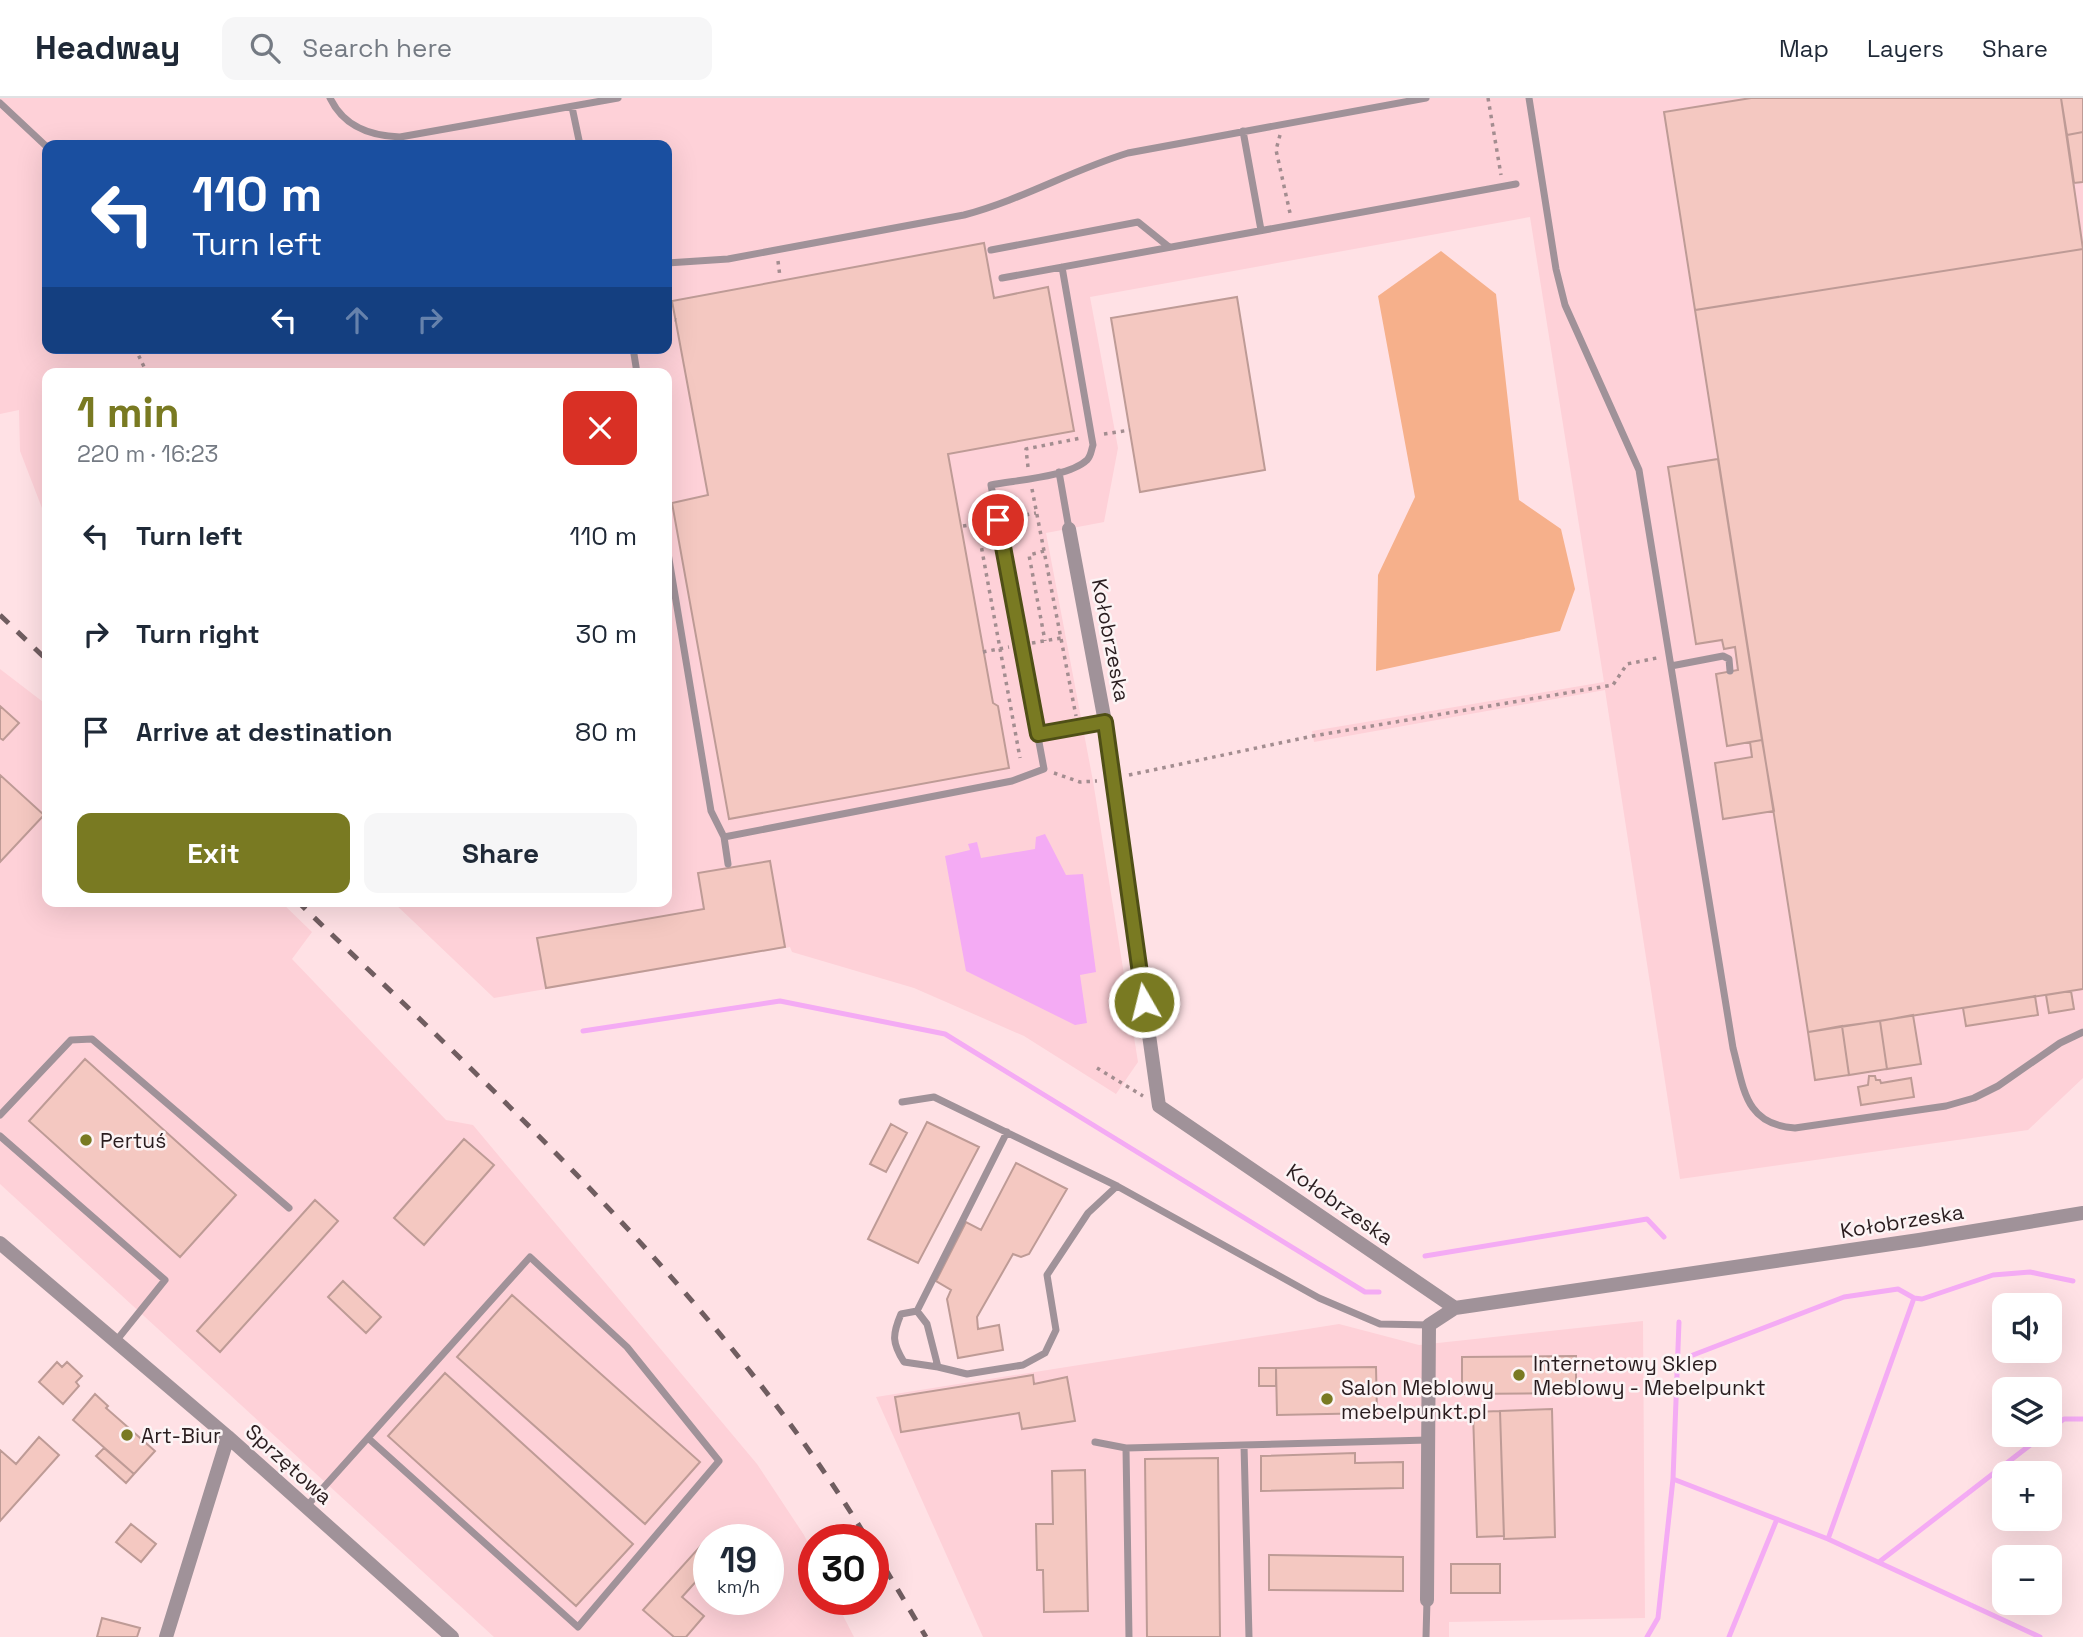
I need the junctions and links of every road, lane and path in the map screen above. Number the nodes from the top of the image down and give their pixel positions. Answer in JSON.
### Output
{"nodes":[{"id":1,"x":330,"y":98,"type":"edge"},
{"id":2,"x":618,"y":98,"type":"edge"},
{"id":3,"x":1426,"y":98,"type":"edge"},
{"id":4,"x":1488,"y":98,"type":"edge"},
{"id":5,"x":1529,"y":98,"type":"edge"},
{"id":6,"x":0,"y":103,"type":"edge"},
{"id":7,"x":572,"y":107,"type":"junction"},
{"id":8,"x":1243,"y":131,"type":"junction"},
{"id":9,"x":1281,"y":133,"type":"dead end"},
{"id":10,"x":579,"y":140,"type":"edge"},
{"id":11,"x":42,"y":142,"type":"edge"},
{"id":12,"x":1501,"y":178,"type":"dead end"},
{"id":13,"x":1516,"y":184,"type":"dead end"},
{"id":14,"x":1291,"y":216,"type":"dead end"},
{"id":15,"x":1261,"y":230,"type":"junction"},
{"id":16,"x":1170,"y":247,"type":"junction"},
{"id":17,"x":991,"y":250,"type":"dead end"},
{"id":18,"x":777,"y":259,"type":"dead end"},
{"id":19,"x":672,"y":263,"type":"edge"},
{"id":20,"x":1062,"y":267,"type":"junction"},
{"id":21,"x":779,"y":277,"type":"dead end"},
{"id":22,"x":1002,"y":278,"type":"dead end"},
{"id":23,"x":672,"y":319,"type":"edge"},
{"id":24,"x":676,"y":320,"type":"dead end"},
{"id":25,"x":1129,"y":430,"type":"dead end"},
{"id":26,"x":1102,"y":435,"type":"dead end"},
{"id":27,"x":1081,"y":438,"type":"dead end"},
{"id":28,"x":1028,"y":467,"type":"dead end"},
{"id":29,"x":1059,"y":472,"type":"junction"},
{"id":30,"x":1031,"y":484,"type":"dead end"},
{"id":31,"x":1037,"y":513,"type":"junction"},
{"id":32,"x":1007,"y":518,"type":"dead end"},
{"id":33,"x":987,"y":522,"type":"dead end"},
{"id":34,"x":977,"y":523,"type":"junction"},
{"id":35,"x":963,"y":526,"type":"dead end"},
{"id":36,"x":1069,"y":529,"type":"joint"},
{"id":37,"x":1044,"y":551,"type":"junction"},
{"id":38,"x":672,"y":577,"type":"edge"},
{"id":39,"x":1061,"y":638,"type":"junction"},
{"id":40,"x":1045,"y":641,"type":"junction"},
{"id":41,"x":1031,"y":643,"type":"dead end"},
{"id":42,"x":1015,"y":646,"type":"dead end"},
{"id":43,"x":1000,"y":648,"type":"junction"},
{"id":44,"x":983,"y":652,"type":"dead end"},
{"id":45,"x":1670,"y":656,"type":"junction"},
{"id":46,"x":1671,"y":666,"type":"junction"},
{"id":47,"x":1730,"y":671,"type":"dead end"},
{"id":48,"x":1076,"y":720,"type":"dead end"},
{"id":49,"x":1105,"y":722,"type":"junction"},
{"id":50,"x":1038,"y":734,"type":"junction"},
{"id":51,"x":1020,"y":758,"type":"dead end"},
{"id":52,"x":1054,"y":772,"type":"dead end"},
{"id":53,"x":1113,"y":778,"type":"junction"},
{"id":54,"x":724,"y":837,"type":"junction"},
{"id":55,"x":728,"y":864,"type":"dead end"},
{"id":56,"x":2083,"y":1032,"type":"edge"},
{"id":57,"x":1097,"y":1068,"type":"dead end"},
{"id":58,"x":902,"y":1102,"type":"dead end"},
{"id":59,"x":1159,"y":1106,"type":"junction"},
{"id":60,"x":0,"y":1115,"type":"edge"},
{"id":61,"x":1007,"y":1132,"type":"junction"},
{"id":62,"x":0,"y":1136,"type":"edge"},
{"id":63,"x":1117,"y":1186,"type":"junction"},
{"id":64,"x":289,"y":1208,"type":"dead end"},
{"id":65,"x":2083,"y":1213,"type":"edge"},
{"id":66,"x":0,"y":1242,"type":"edge"},
{"id":67,"x":1455,"y":1308,"type":"junction"},
{"id":68,"x":917,"y":1311,"type":"junction"},
{"id":69,"x":1429,"y":1325,"type":"junction"},
{"id":70,"x":116,"y":1342,"type":"junction"},
{"id":71,"x":937,"y":1367,"type":"junction"},
{"id":72,"x":228,"y":1437,"type":"junction"},
{"id":73,"x":368,"y":1438,"type":"junction"},
{"id":74,"x":1429,"y":1440,"type":"junction"},
{"id":75,"x":1095,"y":1442,"type":"dead end"},
{"id":76,"x":1244,"y":1445,"type":"junction"},
{"id":77,"x":1126,"y":1448,"type":"junction"},
{"id":78,"x":306,"y":1507,"type":"junction"},
{"id":79,"x":1427,"y":1600,"type":"joint"},
{"id":80,"x":166,"y":1637,"type":"edge"},
{"id":81,"x":452,"y":1637,"type":"edge"},
{"id":82,"x":1129,"y":1637,"type":"edge"},
{"id":83,"x":1249,"y":1637,"type":"edge"},
{"id":84,"x":1426,"y":1637,"type":"edge"}],
"edges":[{"from":1,"to":7,"type":"lane"},
{"from":2,"to":7,"type":"lane"},
{"from":3,"to":8,"type":"lane"},
{"from":4,"to":12,"type":"path"},
{"from":5,"to":45,"type":"lane"},
{"from":6,"to":11,"type":"lane"},
{"from":7,"to":10,"type":"lane"},
{"from":8,"to":15,"type":"lane"},
{"from":8,"to":19,"type":"lane"},
{"from":9,"to":14,"type":"path"},
{"from":13,"to":15,"type":"lane"},
{"from":15,"to":16,"type":"lane"},
{"from":16,"to":17,"type":"lane"},
{"from":16,"to":20,"type":"lane"},
{"from":18,"to":21,"type":"path"},
{"from":20,"to":22,"type":"lane"},
{"from":20,"to":29,"type":"lane"},
{"from":23,"to":24,"type":"path"},
{"from":25,"to":26,"type":"path"},
{"from":27,"to":28,"type":"path"},
{"from":29,"to":36,"type":"lane"},
{"from":29,"to":50,"type":"lane"},
{"from":30,"to":31,"type":"path"},
{"from":31,"to":32,"type":"path"},
{"from":31,"to":37,"type":"path"},
{"from":33,"to":34,"type":"path"},
{"from":34,"to":35,"type":"path"},
{"from":34,"to":43,"type":"path"},
{"from":36,"to":49,"type":"street","name":"Kołobrzeska"},
{"from":37,"to":39,"type":"path"},
{"from":37,"to":40,"type":"path"},
{"from":38,"to":54,"type":"lane"},
{"from":39,"to":40,"type":"path"},
{"from":39,"to":48,"type":"path"},
{"from":40,"to":41,"type":"path"},
{"from":42,"to":43,"type":"path"},
{"from":43,"to":44,"type":"path"},
{"from":43,"to":51,"type":"path"},
{"from":45,"to":46,"type":"lane"},
{"from":45,"to":53,"type":"path"},
{"from":46,"to":47,"type":"lane"},
{"from":46,"to":56,"type":"lane"},
{"from":49,"to":50,"type":"lane"},
{"from":49,"to":53,"type":"street","name":"Kołobrzeska"},
{"from":50,"to":54,"type":"lane"},
{"from":52,"to":53,"type":"path"},
{"from":53,"to":59,"type":"street","name":"Kołobrzeska"},
{"from":54,"to":55,"type":"lane"},
{"from":57,"to":59,"type":"path"},
{"from":58,"to":61,"type":"lane"},
{"from":59,"to":67,"type":"street","name":"Kołobrzeska"},
{"from":60,"to":64,"type":"lane"},
{"from":61,"to":63,"type":"lane"},
{"from":61,"to":68,"type":"lane"},
{"from":62,"to":70,"type":"lane"},
{"from":63,"to":69,"type":"lane"},
{"from":63,"to":71,"type":"lane"},
{"from":65,"to":67,"type":"street","name":"Kołobrzeska"},
{"from":66,"to":70,"type":"street","name":"Sprzętowa"},
{"from":67,"to":69,"type":"street"},
{"from":68,"to":71,"type":"lane"},
{"from":68,"to":71,"type":"lane"},
{"from":69,"to":74,"type":"street"},
{"from":70,"to":72,"type":"street","name":"Sprzętowa"},
{"from":72,"to":78,"type":"street","name":"Sprzętowa"},
{"from":72,"to":80,"type":"street"},
{"from":73,"to":73,"type":"lane"},
{"from":73,"to":78,"type":"lane"},
{"from":74,"to":76,"type":"lane"},
{"from":74,"to":79,"type":"street"},
{"from":75,"to":77,"type":"lane"},
{"from":76,"to":77,"type":"lane"},
{"from":76,"to":83,"type":"lane"},
{"from":77,"to":82,"type":"lane"},
{"from":78,"to":81,"type":"street","name":"Sprzętowa"},
{"from":79,"to":84,"type":"lane"}]}
